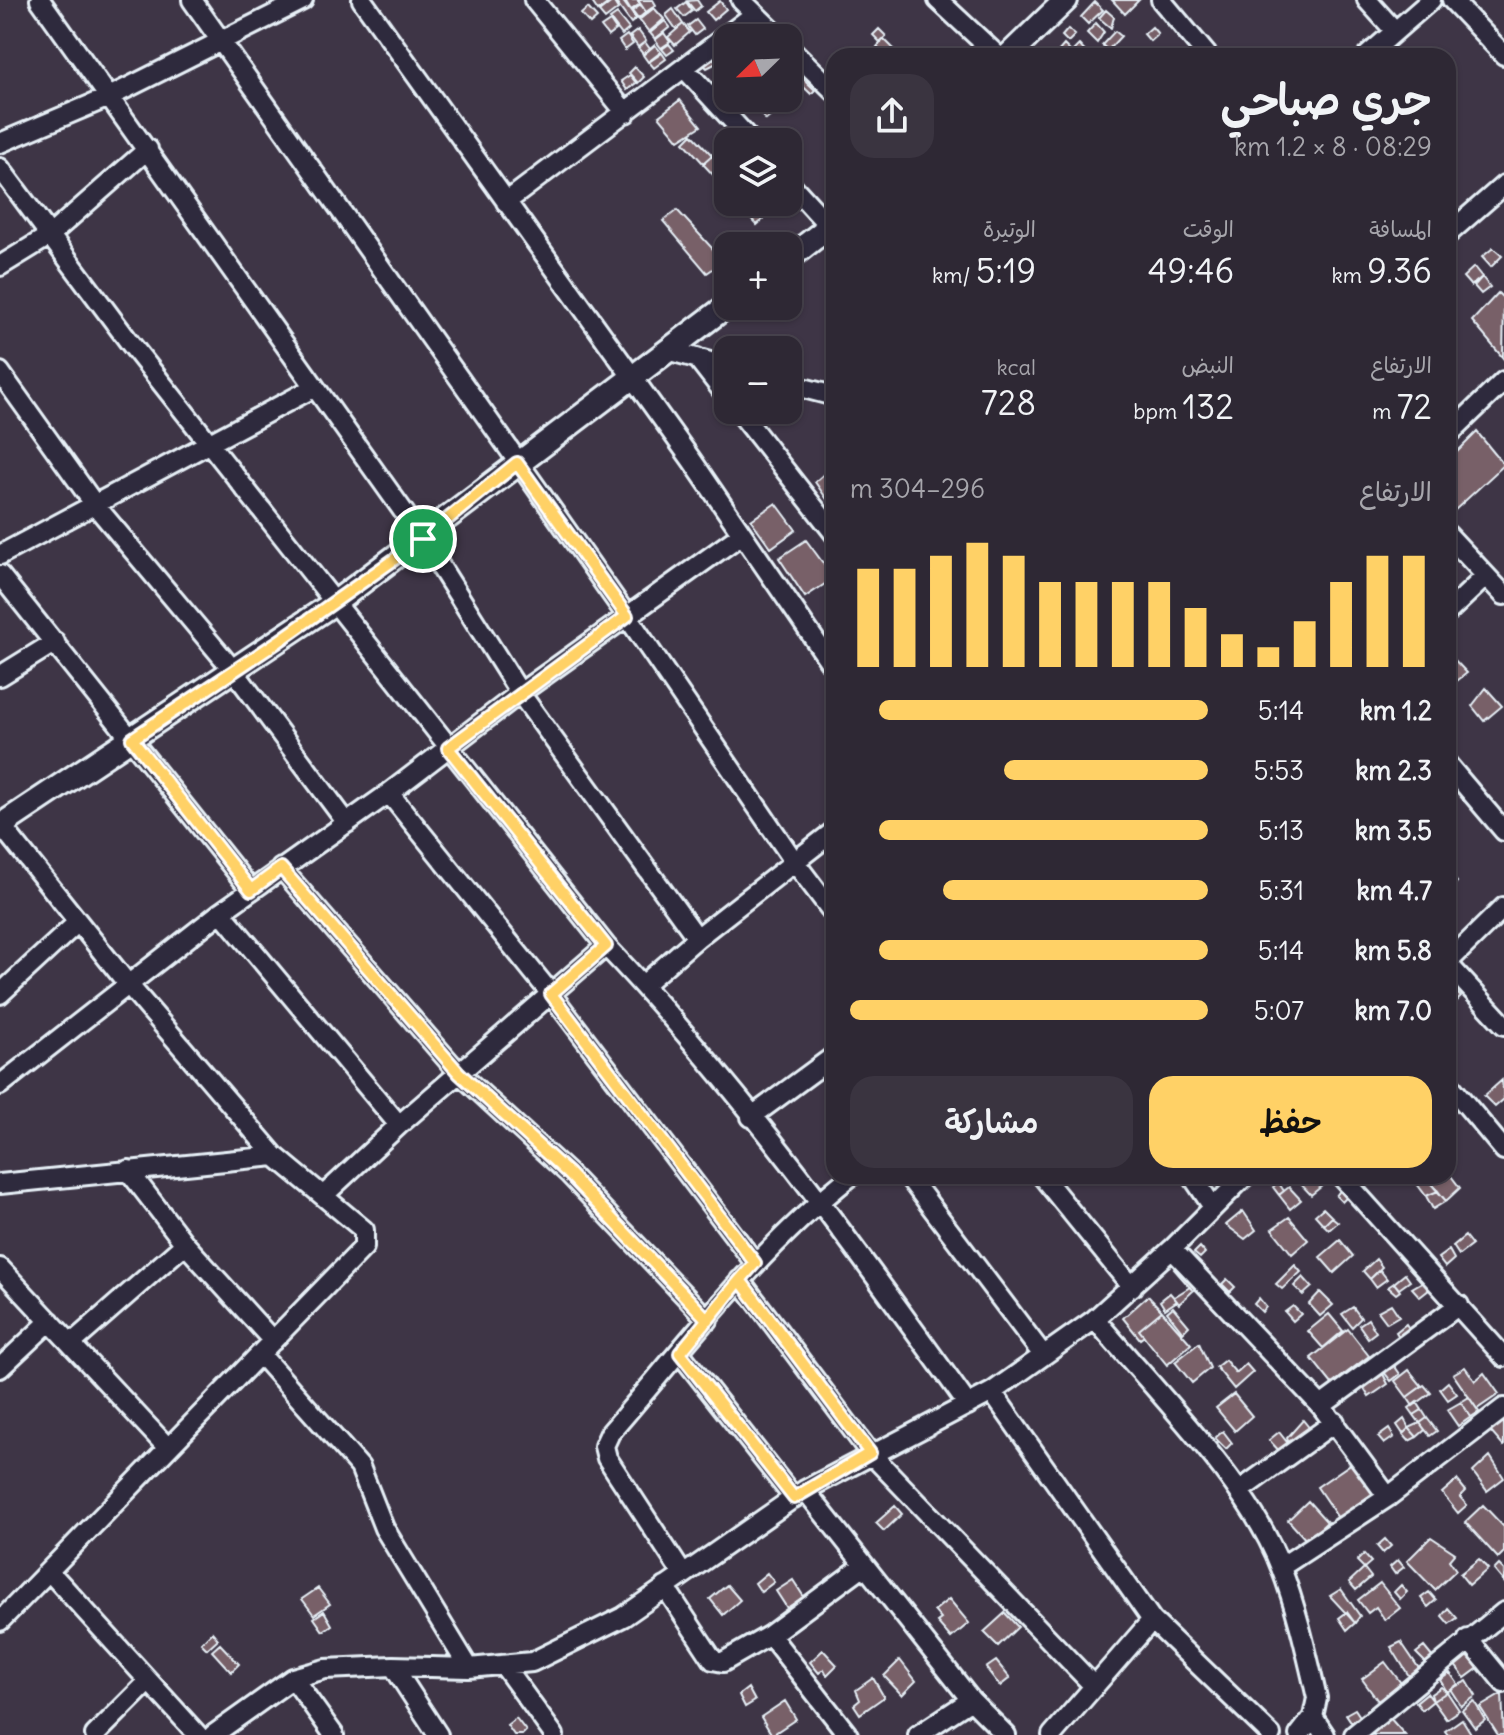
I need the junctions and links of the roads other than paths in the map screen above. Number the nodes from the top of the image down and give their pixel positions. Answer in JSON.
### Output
{"nodes":[{"id":1,"x":40,"y":0,"type":"edge"},
{"id":2,"x":192,"y":0,"type":"edge"},
{"id":3,"x":303,"y":0,"type":"edge"},
{"id":4,"x":362,"y":0,"type":"edge"},
{"id":5,"x":534,"y":0,"type":"edge"},
{"id":6,"x":741,"y":0,"type":"edge"},
{"id":7,"x":938,"y":0,"type":"edge"},
{"id":8,"x":1066,"y":0,"type":"edge"},
{"id":9,"x":1161,"y":0,"type":"edge"},
{"id":10,"x":1367,"y":0,"type":"edge"},
{"id":11,"x":1431,"y":0,"type":"edge"},
{"id":12,"x":1452,"y":0,"type":"edge"},
{"id":13,"x":755,"y":14,"type":"junction"},
{"id":14,"x":765,"y":24,"type":"edge"},
{"id":15,"x":1395,"y":31,"type":"junction"},
{"id":16,"x":219,"y":40,"type":"junction"},
{"id":17,"x":989,"y":48,"type":"edge"},
{"id":18,"x":1016,"y":48,"type":"edge"},
{"id":19,"x":1201,"y":48,"type":"edge"},
{"id":20,"x":1376,"y":48,"type":"edge"},
{"id":21,"x":1504,"y":55,"type":"edge"},
{"id":22,"x":802,"y":60,"type":"edge"},
{"id":23,"x":685,"y":69,"type":"junction"},
{"id":24,"x":826,"y":83,"type":"edge"},
{"id":25,"x":109,"y":97,"type":"junction"},
{"id":26,"x":626,"y":113,"type":"junction"},
{"id":27,"x":739,"y":128,"type":"edge"},
{"id":28,"x":0,"y":143,"type":"edge"},
{"id":29,"x":148,"y":149,"type":"junction"},
{"id":30,"x":0,"y":168,"type":"edge"},
{"id":31,"x":1504,"y":185,"type":"edge"},
{"id":32,"x":802,"y":195,"type":"edge"},
{"id":33,"x":506,"y":202,"type":"junction"},
{"id":34,"x":826,"y":219,"type":"edge"},
{"id":35,"x":1456,"y":227,"type":"edge"},
{"id":36,"x":826,"y":230,"type":"edge"},
{"id":37,"x":49,"y":236,"type":"junction"},
{"id":38,"x":802,"y":248,"type":"edge"},
{"id":39,"x":0,"y":266,"type":"edge"},
{"id":40,"x":714,"y":315,"type":"edge"},
{"id":41,"x":667,"y":350,"type":"junction"},
{"id":42,"x":697,"y":358,"type":"junction"},
{"id":43,"x":714,"y":363,"type":"edge"},
{"id":44,"x":0,"y":372,"type":"edge"},
{"id":45,"x":630,"y":376,"type":"junction"},
{"id":46,"x":714,"y":380,"type":"edge"},
{"id":47,"x":1504,"y":381,"type":"edge"},
{"id":48,"x":315,"y":387,"type":"junction"},
{"id":49,"x":802,"y":388,"type":"edge"},
{"id":50,"x":826,"y":394,"type":"edge"},
{"id":51,"x":749,"y":424,"type":"edge"},
{"id":52,"x":1456,"y":427,"type":"edge"},
{"id":53,"x":210,"y":442,"type":"junction"},
{"id":54,"x":517,"y":463,"type":"junction"},
{"id":55,"x":95,"y":505,"type":"junction"},
{"id":56,"x":826,"y":523,"type":"edge"},
{"id":57,"x":742,"y":534,"type":"junction"},
{"id":58,"x":423,"y":539,"type":"junction"},
{"id":59,"x":1456,"y":544,"type":"edge"},
{"id":60,"x":0,"y":555,"type":"edge"},
{"id":61,"x":0,"y":575,"type":"edge"},
{"id":62,"x":1486,"y":576,"type":"junction"},
{"id":63,"x":1504,"y":595,"type":"edge"},
{"id":64,"x":337,"y":601,"type":"junction"},
{"id":65,"x":1456,"y":604,"type":"edge"},
{"id":66,"x":627,"y":616,"type":"junction"},
{"id":67,"x":55,"y":642,"type":"junction"},
{"id":68,"x":826,"y":656,"type":"edge"},
{"id":69,"x":234,"y":671,"type":"junction"},
{"id":70,"x":0,"y":676,"type":"edge"},
{"id":71,"x":520,"y":693,"type":"junction"},
{"id":72,"x":132,"y":739,"type":"junction"},
{"id":73,"x":448,"y":748,"type":"junction"},
{"id":74,"x":1456,"y":774,"type":"edge"},
{"id":75,"x":389,"y":793,"type":"junction"},
{"id":76,"x":347,"y":823,"type":"junction"},
{"id":77,"x":0,"y":826,"type":"edge"},
{"id":78,"x":1504,"y":831,"type":"edge"},
{"id":79,"x":826,"y":837,"type":"edge"},
{"id":80,"x":794,"y":861,"type":"junction"},
{"id":81,"x":281,"y":868,"type":"junction"},
{"id":82,"x":251,"y":890,"type":"junction"},
{"id":83,"x":826,"y":903,"type":"edge"},
{"id":84,"x":1504,"y":907,"type":"edge"},
{"id":85,"x":221,"y":912,"type":"junction"},
{"id":86,"x":78,"y":922,"type":"junction"},
{"id":87,"x":697,"y":938,"type":"junction"},
{"id":88,"x":606,"y":946,"type":"junction"},
{"id":89,"x":1456,"y":955,"type":"edge"},
{"id":90,"x":1456,"y":972,"type":"edge"},
{"id":91,"x":127,"y":983,"type":"junction"},
{"id":92,"x":643,"y":985,"type":"junction"},
{"id":93,"x":0,"y":994,"type":"edge"},
{"id":94,"x":551,"y":994,"type":"junction"},
{"id":95,"x":1504,"y":1025,"type":"edge"},
{"id":96,"x":826,"y":1062,"type":"edge"},
{"id":97,"x":459,"y":1073,"type":"junction"},
{"id":98,"x":0,"y":1085,"type":"edge"},
{"id":99,"x":1456,"y":1093,"type":"edge"},
{"id":100,"x":751,"y":1117,"type":"junction"},
{"id":101,"x":399,"y":1125,"type":"junction"},
{"id":102,"x":1504,"y":1150,"type":"edge"},
{"id":103,"x":275,"y":1156,"type":"junction"},
{"id":104,"x":128,"y":1170,"type":"junction"},
{"id":105,"x":0,"y":1184,"type":"edge"},
{"id":106,"x":841,"y":1184,"type":"edge"},
{"id":107,"x":914,"y":1184,"type":"edge"},
{"id":108,"x":1048,"y":1184,"type":"edge"},
{"id":109,"x":1197,"y":1184,"type":"edge"},
{"id":110,"x":1237,"y":1184,"type":"edge"},
{"id":111,"x":1348,"y":1184,"type":"edge"},
{"id":112,"x":323,"y":1196,"type":"junction"},
{"id":113,"x":821,"y":1199,"type":"junction"},
{"id":114,"x":1213,"y":1207,"type":"junction"},
{"id":115,"x":185,"y":1244,"type":"junction"},
{"id":116,"x":1172,"y":1249,"type":"junction"},
{"id":117,"x":755,"y":1263,"type":"junction"},
{"id":118,"x":0,"y":1268,"type":"edge"},
{"id":119,"x":740,"y":1280,"type":"junction"},
{"id":120,"x":1132,"y":1287,"type":"junction"},
{"id":121,"x":1459,"y":1305,"type":"junction"},
{"id":122,"x":1095,"y":1319,"type":"junction"},
{"id":123,"x":708,"y":1320,"type":"junction"},
{"id":124,"x":50,"y":1321,"type":"junction"},
{"id":125,"x":71,"y":1344,"type":"junction"},
{"id":126,"x":267,"y":1347,"type":"junction"},
{"id":127,"x":680,"y":1353,"type":"junction"},
{"id":128,"x":1043,"y":1355,"type":"junction"},
{"id":129,"x":1504,"y":1357,"type":"edge"},
{"id":130,"x":0,"y":1368,"type":"edge"},
{"id":131,"x":992,"y":1392,"type":"junction"},
{"id":132,"x":968,"y":1405,"type":"junction"},
{"id":133,"x":1321,"y":1406,"type":"junction"},
{"id":134,"x":1504,"y":1408,"type":"edge"},
{"id":135,"x":1335,"y":1422,"type":"junction"},
{"id":136,"x":168,"y":1448,"type":"junction"},
{"id":137,"x":870,"y":1453,"type":"junction"},
{"id":138,"x":1239,"y":1491,"type":"junction"},
{"id":139,"x":800,"y":1494,"type":"junction"},
{"id":140,"x":1388,"y":1497,"type":"junction"},
{"id":141,"x":863,"y":1566,"type":"junction"},
{"id":142,"x":1281,"y":1567,"type":"junction"},
{"id":143,"x":49,"y":1571,"type":"junction"},
{"id":144,"x":682,"y":1573,"type":"junction"},
{"id":145,"x":659,"y":1591,"type":"junction"},
{"id":146,"x":1504,"y":1612,"type":"edge"},
{"id":147,"x":1152,"y":1620,"type":"junction"},
{"id":148,"x":0,"y":1621,"type":"edge"},
{"id":149,"x":770,"y":1635,"type":"junction"},
{"id":150,"x":1468,"y":1639,"type":"junction"},
{"id":151,"x":393,"y":1666,"type":"junction"},
{"id":152,"x":504,"y":1666,"type":"junction"},
{"id":153,"x":469,"y":1668,"type":"junction"},
{"id":154,"x":293,"y":1678,"type":"junction"},
{"id":155,"x":149,"y":1681,"type":"junction"},
{"id":156,"x":1504,"y":1683,"type":"edge"},
{"id":157,"x":1093,"y":1685,"type":"junction"},
{"id":158,"x":971,"y":1700,"type":"junction"},
{"id":159,"x":1313,"y":1717,"type":"junction"},
{"id":160,"x":95,"y":1735,"type":"edge"},
{"id":161,"x":198,"y":1735,"type":"edge"},
{"id":162,"x":213,"y":1735,"type":"edge"},
{"id":163,"x":334,"y":1735,"type":"edge"},
{"id":164,"x":438,"y":1735,"type":"edge"},
{"id":165,"x":554,"y":1735,"type":"edge"},
{"id":166,"x":848,"y":1735,"type":"edge"},
{"id":167,"x":918,"y":1735,"type":"edge"},
{"id":168,"x":1006,"y":1735,"type":"edge"},
{"id":169,"x":1052,"y":1735,"type":"edge"},
{"id":170,"x":1271,"y":1735,"type":"edge"},
{"id":171,"x":1299,"y":1735,"type":"edge"},
{"id":172,"x":1325,"y":1735,"type":"edge"},
{"id":173,"x":1354,"y":1735,"type":"edge"}],
"edges":[{"from":1,"to":25,"type":"street"},
{"from":2,"to":16,"type":"street"},
{"from":3,"to":16,"type":"street"},
{"from":4,"to":33,"type":"street"},
{"from":5,"to":26,"type":"street"},
{"from":6,"to":13,"type":"street"},
{"from":7,"to":17,"type":"street"},
{"from":8,"to":18,"type":"street"},
{"from":9,"to":19,"type":"street"},
{"from":10,"to":15,"type":"street"},
{"from":11,"to":15,"type":"street"},
{"from":12,"to":21,"type":"street"},
{"from":13,"to":14,"type":"street"},
{"from":13,"to":23,"type":"street"},
{"from":15,"to":20,"type":"street"},
{"from":16,"to":25,"type":"street"},
{"from":16,"to":54,"type":"street"},
{"from":22,"to":24,"type":"street"},
{"from":23,"to":26,"type":"street"},
{"from":23,"to":27,"type":"street"},
{"from":25,"to":28,"type":"street"},
{"from":25,"to":29,"type":"street"},
{"from":26,"to":33,"type":"street"},
{"from":29,"to":37,"type":"street"},
{"from":29,"to":48,"type":"street"},
{"from":30,"to":37,"type":"street"},
{"from":31,"to":35,"type":"street"},
{"from":32,"to":34,"type":"street"},
{"from":33,"to":45,"type":"street"},
{"from":36,"to":38,"type":"street"},
{"from":37,"to":39,"type":"street"},
{"from":37,"to":53,"type":"street"},
{"from":40,"to":41,"type":"street"},
{"from":41,"to":42,"type":"street"},
{"from":41,"to":45,"type":"street"},
{"from":42,"to":43,"type":"street"},
{"from":42,"to":46,"type":"street"},
{"from":44,"to":55,"type":"street"},
{"from":45,"to":54,"type":"street"},
{"from":45,"to":57,"type":"street"},
{"from":47,"to":52,"type":"street"},
{"from":48,"to":53,"type":"street"},
{"from":48,"to":58,"type":"street"},
{"from":49,"to":50,"type":"street"},
{"from":51,"to":56,"type":"street"},
{"from":53,"to":55,"type":"street"},
{"from":53,"to":64,"type":"street"},
{"from":54,"to":58,"type":"street"},
{"from":54,"to":66,"type":"street"},
{"from":55,"to":60,"type":"street"},
{"from":55,"to":69,"type":"street"},
{"from":57,"to":66,"type":"street"},
{"from":57,"to":68,"type":"street"},
{"from":58,"to":64,"type":"street"},
{"from":58,"to":71,"type":"street"},
{"from":59,"to":62,"type":"street"},
{"from":61,"to":67,"type":"street"},
{"from":62,"to":63,"type":"street"},
{"from":62,"to":65,"type":"street"},
{"from":64,"to":69,"type":"street"},
{"from":64,"to":73,"type":"street"},
{"from":66,"to":71,"type":"street"},
{"from":66,"to":80,"type":"street"},
{"from":67,"to":70,"type":"street"},
{"from":67,"to":72,"type":"street"},
{"from":69,"to":72,"type":"street"},
{"from":69,"to":76,"type":"street"},
{"from":71,"to":73,"type":"street"},
{"from":71,"to":87,"type":"street"},
{"from":72,"to":77,"type":"street"},
{"from":72,"to":82,"type":"street"},
{"from":73,"to":75,"type":"street"},
{"from":73,"to":88,"type":"street"},
{"from":74,"to":78,"type":"street"},
{"from":75,"to":76,"type":"street"},
{"from":75,"to":94,"type":"street"},
{"from":76,"to":81,"type":"street"},
{"from":77,"to":86,"type":"street"},
{"from":79,"to":80,"type":"street"},
{"from":80,"to":83,"type":"street"},
{"from":80,"to":87,"type":"street"},
{"from":81,"to":82,"type":"street"},
{"from":81,"to":97,"type":"street"},
{"from":82,"to":85,"type":"street"},
{"from":84,"to":89,"type":"street"},
{"from":85,"to":91,"type":"street"},
{"from":85,"to":101,"type":"street"},
{"from":86,"to":91,"type":"street"},
{"from":86,"to":93,"type":"street"},
{"from":87,"to":92,"type":"street"},
{"from":88,"to":92,"type":"street"},
{"from":88,"to":94,"type":"street"},
{"from":90,"to":95,"type":"street"},
{"from":91,"to":98,"type":"street"},
{"from":91,"to":103,"type":"street"},
{"from":92,"to":100,"type":"street"},
{"from":94,"to":97,"type":"street"},
{"from":94,"to":117,"type":"street"},
{"from":96,"to":100,"type":"street"},
{"from":97,"to":101,"type":"street"},
{"from":97,"to":123,"type":"street"},
{"from":99,"to":102,"type":"street"},
{"from":100,"to":113,"type":"street"},
{"from":101,"to":112,"type":"street"},
{"from":103,"to":104,"type":"street"},
{"from":103,"to":112,"type":"street"},
{"from":104,"to":105,"type":"street"},
{"from":104,"to":115,"type":"street"},
{"from":106,"to":113,"type":"street"},
{"from":107,"to":128,"type":"street"},
{"from":108,"to":120,"type":"street"},
{"from":109,"to":114,"type":"street"},
{"from":110,"to":114,"type":"street"},
{"from":111,"to":121,"type":"street"},
{"from":112,"to":126,"type":"street"},
{"from":113,"to":117,"type":"street"},
{"from":113,"to":132,"type":"street"},
{"from":114,"to":116,"type":"street"},
{"from":115,"to":125,"type":"street"},
{"from":115,"to":126,"type":"street"},
{"from":116,"to":120,"type":"street"},
{"from":116,"to":133,"type":"street"},
{"from":117,"to":119,"type":"street"},
{"from":118,"to":124,"type":"street"},
{"from":119,"to":123,"type":"street"},
{"from":119,"to":137,"type":"street"},
{"from":120,"to":122,"type":"street"},
{"from":121,"to":129,"type":"street"},
{"from":121,"to":133,"type":"street"},
{"from":122,"to":128,"type":"street"},
{"from":122,"to":138,"type":"street"},
{"from":123,"to":127,"type":"street"},
{"from":124,"to":125,"type":"street"},
{"from":124,"to":130,"type":"street"},
{"from":125,"to":136,"type":"street"},
{"from":126,"to":136,"type":"street"},
{"from":126,"to":153,"type":"street"},
{"from":127,"to":139,"type":"street"},
{"from":127,"to":144,"type":"street"},
{"from":128,"to":131,"type":"street"},
{"from":131,"to":132,"type":"street"},
{"from":131,"to":147,"type":"street"},
{"from":132,"to":137,"type":"street"},
{"from":133,"to":135,"type":"street"},
{"from":134,"to":140,"type":"street"},
{"from":135,"to":138,"type":"street"},
{"from":135,"to":140,"type":"street"},
{"from":136,"to":143,"type":"street"},
{"from":137,"to":139,"type":"street"},
{"from":137,"to":157,"type":"street"},
{"from":138,"to":142,"type":"street"},
{"from":139,"to":141,"type":"street"},
{"from":139,"to":144,"type":"street"},
{"from":140,"to":142,"type":"street"},
{"from":141,"to":149,"type":"street"},
{"from":141,"to":158,"type":"street"},
{"from":142,"to":159,"type":"street"},
{"from":143,"to":148,"type":"street"},
{"from":143,"to":155,"type":"street"},
{"from":144,"to":145,"type":"street"},
{"from":145,"to":149,"type":"street"},
{"from":145,"to":152,"type":"street"},
{"from":146,"to":150,"type":"street"},
{"from":147,"to":157,"type":"street"},
{"from":147,"to":170,"type":"street"},
{"from":149,"to":166,"type":"street"},
{"from":150,"to":156,"type":"street"},
{"from":150,"to":173,"type":"street"},
{"from":151,"to":153,"type":"street"},
{"from":151,"to":154,"type":"street"},
{"from":151,"to":164,"type":"street"},
{"from":152,"to":153,"type":"street"},
{"from":152,"to":165,"type":"street"},
{"from":154,"to":162,"type":"street"},
{"from":154,"to":163,"type":"street"},
{"from":155,"to":160,"type":"street"},
{"from":155,"to":161,"type":"street"},
{"from":157,"to":169,"type":"street"},
{"from":158,"to":167,"type":"street"},
{"from":158,"to":168,"type":"street"},
{"from":159,"to":171,"type":"street"},
{"from":159,"to":172,"type":"street"}]}
